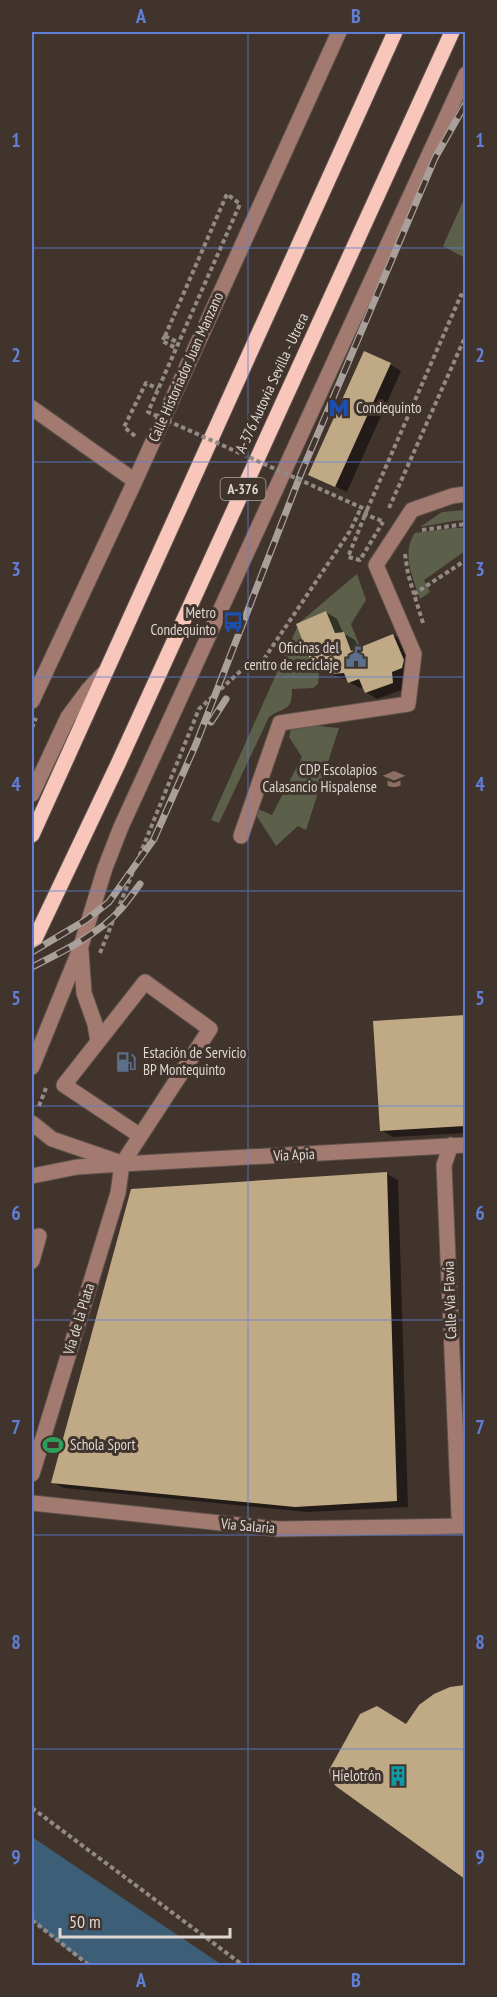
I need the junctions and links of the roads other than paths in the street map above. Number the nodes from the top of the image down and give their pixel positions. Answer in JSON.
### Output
{"nodes":[{"id":1,"x":339,"y":32,"type":"edge"},
{"id":2,"x":395,"y":32,"type":"edge"},
{"id":3,"x":452,"y":32,"type":"edge"},
{"id":4,"x":465,"y":74,"type":"edge"},
{"id":5,"x":32,"y":408,"type":"edge"},
{"id":6,"x":135,"y":481,"type":"junction"},
{"id":7,"x":465,"y":494,"type":"edge"},
{"id":8,"x":107,"y":669,"type":"junction"},
{"id":9,"x":32,"y":701,"type":"edge"},
{"id":10,"x":32,"y":794,"type":"edge"},
{"id":11,"x":32,"y":835,"type":"edge"},
{"id":12,"x":241,"y":836,"type":"dead end"},
{"id":13,"x":32,"y":945,"type":"edge"},
{"id":14,"x":80,"y":949,"type":"junction"},
{"id":15,"x":98,"y":1042,"type":"junction"},
{"id":16,"x":32,"y":1067,"type":"edge"},
{"id":17,"x":32,"y":1124,"type":"edge"},
{"id":18,"x":139,"y":1135,"type":"junction"},
{"id":19,"x":458,"y":1145,"type":"edge"},
{"id":20,"x":122,"y":1164,"type":"junction"},
{"id":21,"x":32,"y":1176,"type":"edge"},
{"id":22,"x":32,"y":1238,"type":"edge"},
{"id":23,"x":32,"y":1261,"type":"edge"},
{"id":24,"x":32,"y":1473,"type":"edge"},
{"id":25,"x":32,"y":1503,"type":"edge"},
{"id":26,"x":465,"y":1526,"type":"edge"}],
"edges":[{"from":1,"to":6,"type":"street","name":"Calle Historiador Juan Manzano"},
{"from":2,"to":8,"type":"main road"},
{"from":3,"to":13,"type":"main road","name":"A-376 Autovía Sevilla - Utrera","number":"A-376"},
{"from":4,"to":14,"type":"street"},
{"from":5,"to":6,"type":"street"},
{"from":6,"to":9,"type":"street","name":"Calle Historiador Juan Manzano"},
{"from":7,"to":12,"type":"street"},
{"from":8,"to":10,"type":"street"},
{"from":8,"to":11,"type":"main road"},
{"from":14,"to":15,"type":"street"},
{"from":14,"to":16,"type":"street"},
{"from":15,"to":18,"type":"street"},
{"from":15,"to":18,"type":"street"},
{"from":17,"to":20,"type":"street","name":"Vía Apia"},
{"from":18,"to":20,"type":"street"},
{"from":19,"to":20,"type":"street","name":"Vía Apia"},
{"from":19,"to":26,"type":"street","name":"Calle Vía Flavia"},
{"from":20,"to":21,"type":"street","name":"Vía Apia"},
{"from":20,"to":24,"type":"street","name":"Vía de la Plata"},
{"from":22,"to":23,"type":"street"},
{"from":25,"to":26,"type":"street","name":"Vía Salaria"}]}
